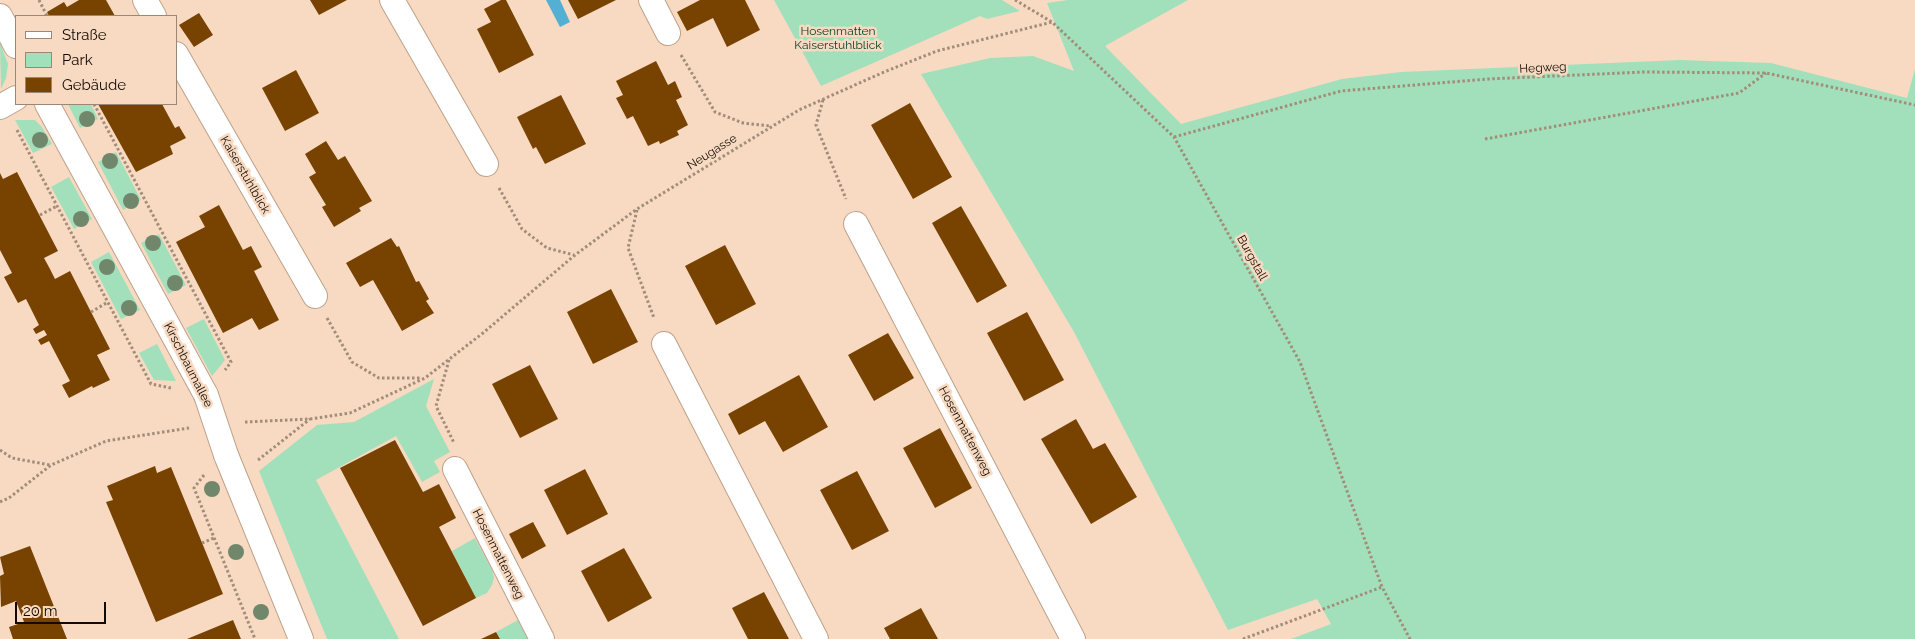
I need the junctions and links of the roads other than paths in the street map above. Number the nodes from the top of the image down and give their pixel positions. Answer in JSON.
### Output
{"nodes":[{"id":1,"x":10,"y":0,"type":"edge"},
{"id":2,"x":145,"y":0,"type":"edge"},
{"id":3,"x":392,"y":0,"type":"edge"},
{"id":4,"x":651,"y":0,"type":"edge"},
{"id":5,"x":0,"y":4,"type":"edge"},
{"id":6,"x":153,"y":15,"type":"edge"},
{"id":7,"x":0,"y":16,"type":"edge"},
{"id":8,"x":668,"y":33,"type":"road end"},
{"id":9,"x":15,"y":44,"type":"edge"},
{"id":10,"x":178,"y":58,"type":"edge"},
{"id":11,"x":48,"y":105,"type":"edge"},
{"id":12,"x":486,"y":164,"type":"road end"},
{"id":13,"x":856,"y":224,"type":"road end"},
{"id":14,"x":314,"y":296,"type":"road end"},
{"id":15,"x":664,"y":344,"type":"road end"},
{"id":16,"x":455,"y":469,"type":"road end"},
{"id":17,"x":301,"y":639,"type":"edge"},
{"id":18,"x":542,"y":639,"type":"edge"},
{"id":19,"x":816,"y":639,"type":"edge"},
{"id":20,"x":1073,"y":639,"type":"edge"}],
"edges":[{"from":1,"to":5,"type":"street"},
{"from":2,"to":6,"type":"street"},
{"from":3,"to":12,"type":"street"},
{"from":4,"to":8,"type":"street"},
{"from":7,"to":9,"type":"street"},
{"from":10,"to":14,"type":"street","name":"Kaiserstuhlblick"},
{"from":11,"to":17,"type":"street","name":"Kirschbaumallee","bridge":true},
{"from":13,"to":20,"type":"street","name":"Hosenmattenweg"},
{"from":15,"to":19,"type":"street"},
{"from":16,"to":18,"type":"street","name":"Hosenmattenweg"}]}
